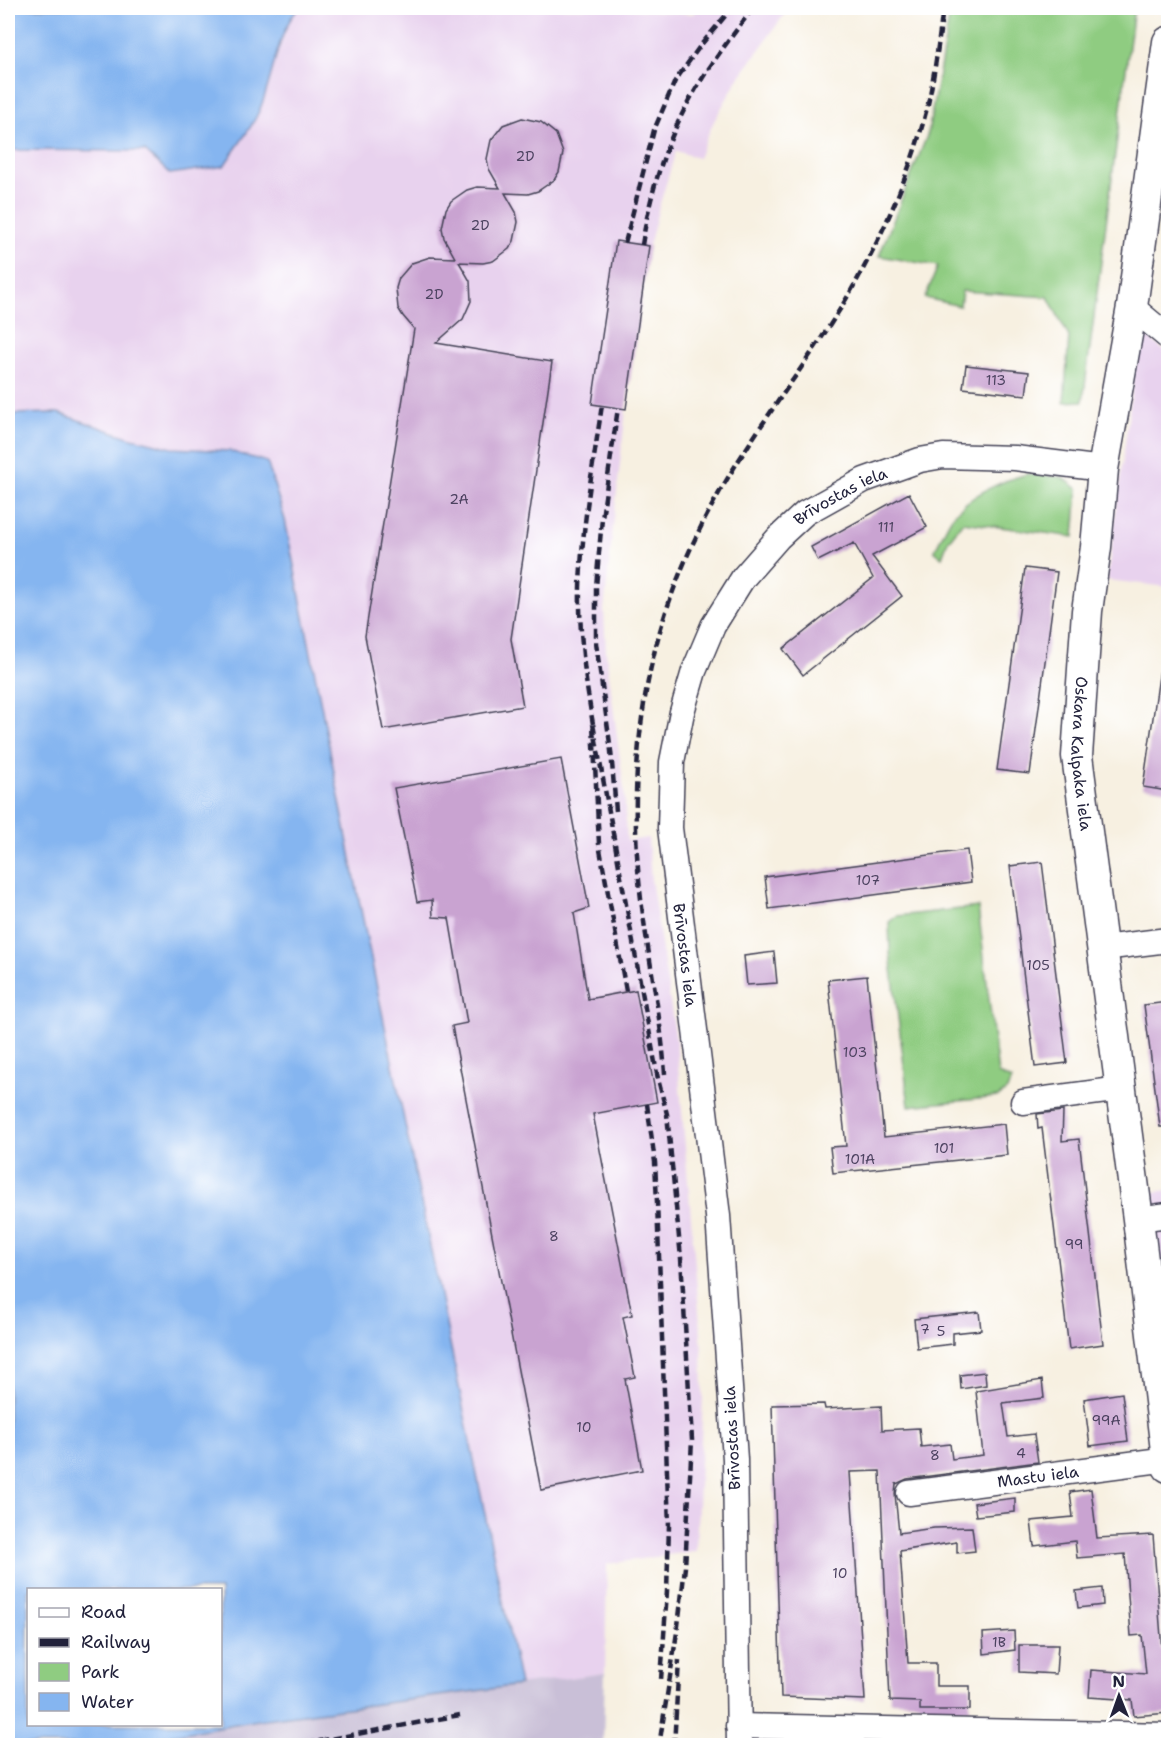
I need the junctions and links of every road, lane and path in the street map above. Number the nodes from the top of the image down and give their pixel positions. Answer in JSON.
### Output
{"nodes":[{"id":1,"x":1168,"y":42,"type":"edge"},
{"id":2,"x":1162,"y":135,"type":"edge"},
{"id":3,"x":1132,"y":307,"type":"junction"},
{"id":4,"x":1168,"y":337,"type":"edge"},
{"id":5,"x":1103,"y":469,"type":"junction"},
{"id":6,"x":1168,"y":940,"type":"edge"},
{"id":7,"x":1103,"y":948,"type":"junction"},
{"id":8,"x":1121,"y":1089,"type":"junction"},
{"id":9,"x":1023,"y":1102,"type":"dead end"},
{"id":10,"x":1168,"y":1215,"type":"edge"},
{"id":11,"x":1138,"y":1219,"type":"junction"},
{"id":12,"x":1168,"y":1463,"type":"edge"},
{"id":13,"x":909,"y":1493,"type":"dead end"},
{"id":14,"x":1168,"y":1735,"type":"edge"},
{"id":15,"x":739,"y":1736,"type":"edge"}],
"edges":[{"from":1,"to":2,"type":"main road","name":"Oskara Kalpaka iela"},
{"from":2,"to":3,"type":"main road","name":"Oskara Kalpaka iela"},
{"from":3,"to":4,"type":"street"},
{"from":3,"to":5,"type":"main road","name":"Oskara Kalpaka iela"},
{"from":5,"to":7,"type":"main road","name":"Oskara Kalpaka iela"},
{"from":5,"to":15,"type":"street","name":"Brīvostas iela"},
{"from":6,"to":7,"type":"street"},
{"from":7,"to":8,"type":"main road","name":"Oskara Kalpaka iela"},
{"from":8,"to":9,"type":"street"},
{"from":8,"to":11,"type":"main road","name":"Oskara Kalpaka iela"},
{"from":10,"to":11,"type":"street"},
{"from":11,"to":12,"type":"main road","name":"Oskara Kalpaka iela"},
{"from":12,"to":13,"type":"street","name":"Mastu iela"},
{"from":14,"to":15,"type":"street"}]}
